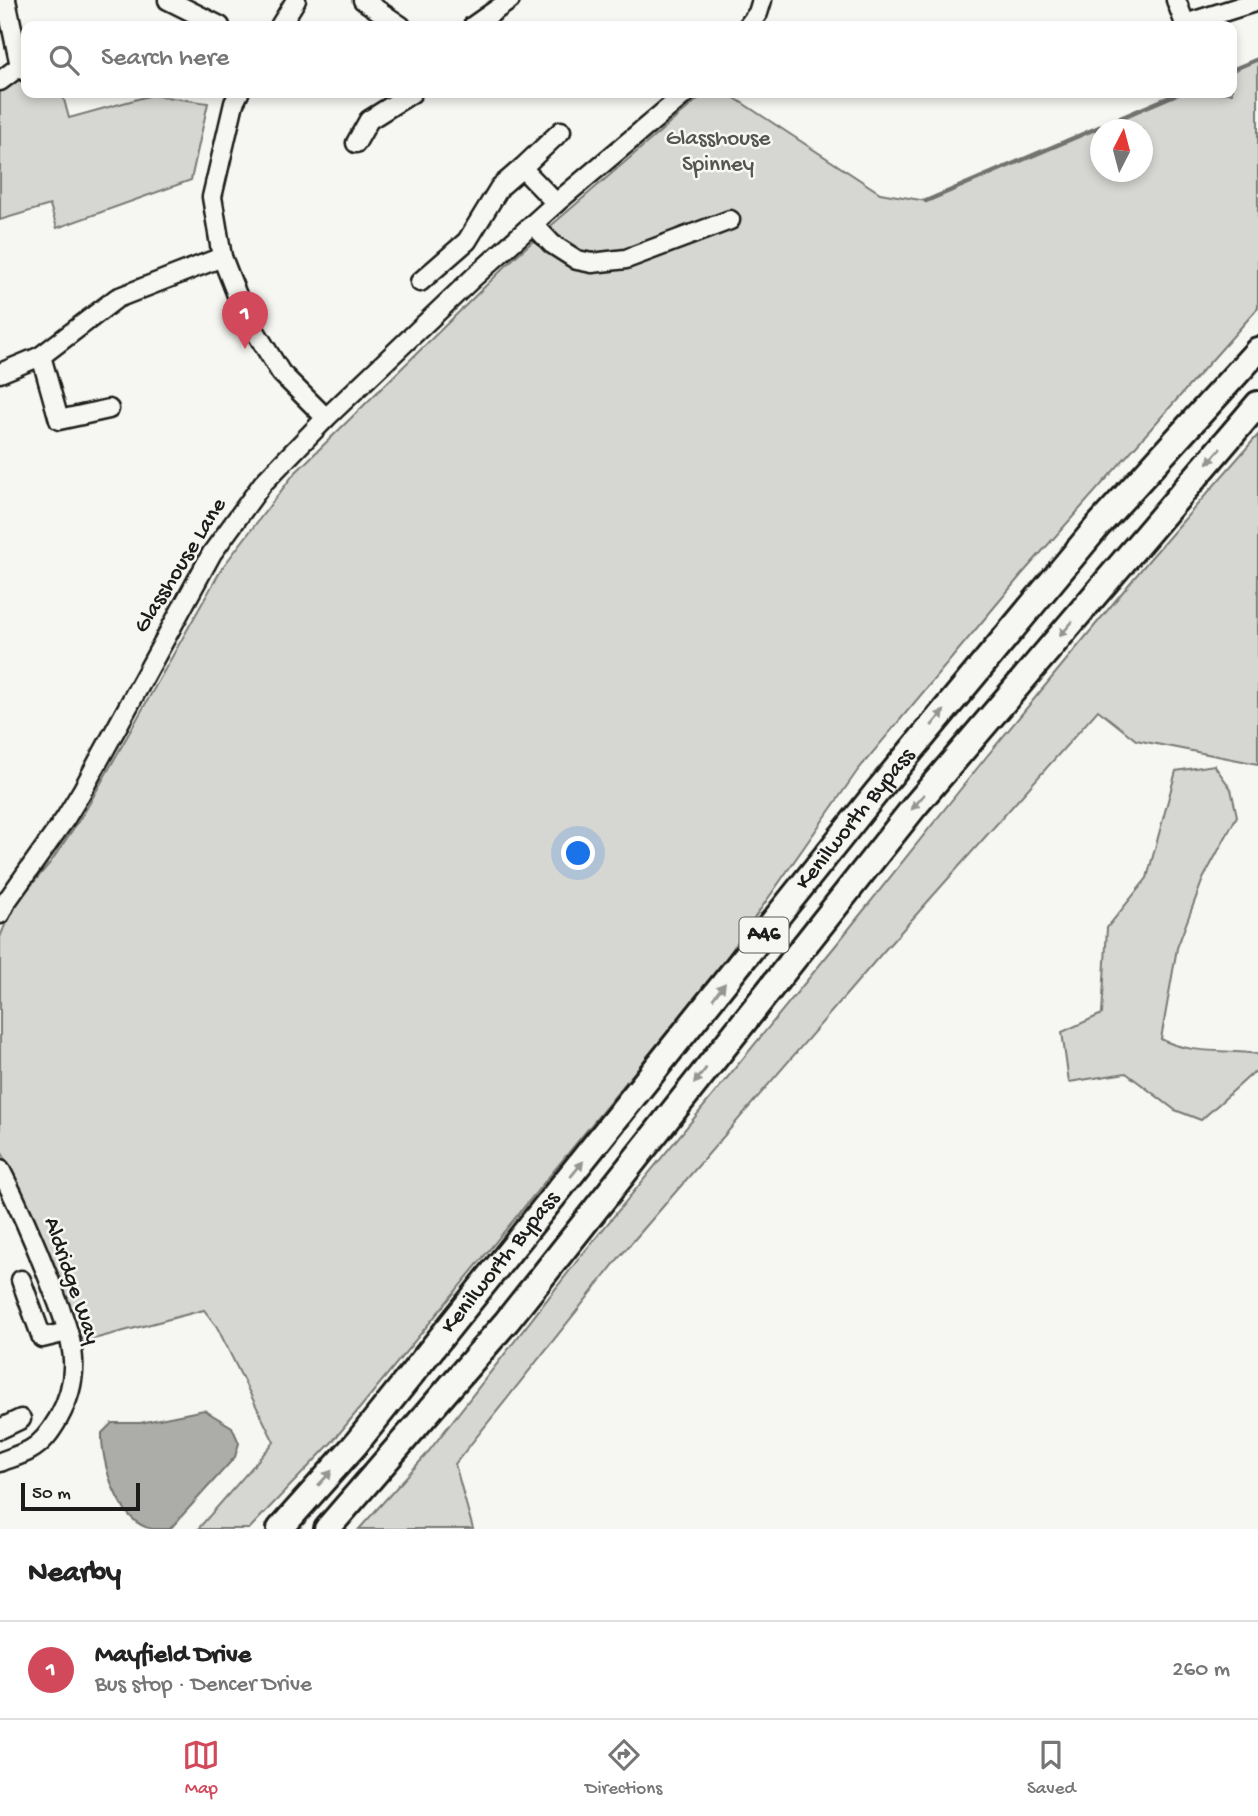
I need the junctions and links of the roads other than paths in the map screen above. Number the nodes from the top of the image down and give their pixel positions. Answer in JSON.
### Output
{"nodes":[{"id":1,"x":6,"y":0,"type":"edge"},
{"id":2,"x":168,"y":0,"type":"edge"},
{"id":3,"x":296,"y":0,"type":"edge"},
{"id":4,"x":363,"y":0,"type":"edge"},
{"id":5,"x":510,"y":0,"type":"edge"},
{"id":6,"x":762,"y":0,"type":"edge"},
{"id":7,"x":1177,"y":0,"type":"edge"},
{"id":8,"x":1258,"y":1,"type":"edge"},
{"id":9,"x":210,"y":21,"type":"edge"},
{"id":10,"x":283,"y":21,"type":"edge"},
{"id":11,"x":394,"y":21,"type":"edge"},
{"id":12,"x":480,"y":21,"type":"edge"},
{"id":13,"x":752,"y":21,"type":"edge"},
{"id":14,"x":1184,"y":21,"type":"edge"},
{"id":15,"x":1195,"y":21,"type":"edge"},
{"id":16,"x":21,"y":61,"type":"edge"},
{"id":17,"x":21,"y":70,"type":"edge"},
{"id":18,"x":0,"y":81,"type":"edge"},
{"id":19,"x":236,"y":98,"type":"edge"},
{"id":20,"x":404,"y":98,"type":"edge"},
{"id":21,"x":680,"y":98,"type":"edge"},
{"id":22,"x":561,"y":131,"type":"dead end"},
{"id":23,"x":356,"y":143,"type":"dead end"},
{"id":24,"x":522,"y":168,"type":"junction"},
{"id":25,"x":556,"y":203,"type":"junction"},
{"id":26,"x":730,"y":220,"type":"dead end"},
{"id":27,"x":533,"y":224,"type":"junction"},
{"id":28,"x":222,"y":257,"type":"junction"},
{"id":29,"x":420,"y":282,"type":"dead end"},
{"id":30,"x":1258,"y":350,"type":"edge"},
{"id":31,"x":41,"y":356,"type":"junction"},
{"id":32,"x":0,"y":373,"type":"edge"},
{"id":33,"x":1258,"y":404,"type":"edge"},
{"id":34,"x":109,"y":408,"type":"dead end"},
{"id":35,"x":326,"y":418,"type":"junction"},
{"id":36,"x":2,"y":904,"type":"edge"},
{"id":37,"x":0,"y":1170,"type":"edge"},
{"id":38,"x":21,"y":1280,"type":"dead end"},
{"id":39,"x":67,"y":1332,"type":"junction"},
{"id":40,"x":21,"y":1419,"type":"dead end"},
{"id":41,"x":0,"y":1429,"type":"edge"},
{"id":42,"x":0,"y":1462,"type":"edge"},
{"id":43,"x":279,"y":1529,"type":"edge"},
{"id":44,"x":327,"y":1529,"type":"edge"}],
"edges":[{"from":1,"to":16,"type":"street"},
{"from":2,"to":9,"type":"street"},
{"from":3,"to":10,"type":"street"},
{"from":4,"to":11,"type":"street"},
{"from":5,"to":12,"type":"street"},
{"from":6,"to":13,"type":"street"},
{"from":7,"to":14,"type":"street"},
{"from":8,"to":15,"type":"street"},
{"from":17,"to":18,"type":"street"},
{"from":19,"to":28,"type":"street"},
{"from":20,"to":23,"type":"street"},
{"from":21,"to":25,"type":"street","name":"Glasshouse Lane"},
{"from":22,"to":24,"type":"street"},
{"from":24,"to":25,"type":"street"},
{"from":24,"to":29,"type":"street"},
{"from":25,"to":27,"type":"street","name":"Glasshouse Lane"},
{"from":26,"to":27,"type":"street"},
{"from":27,"to":35,"type":"street","name":"Glasshouse Lane"},
{"from":28,"to":31,"type":"street"},
{"from":28,"to":35,"type":"street"},
{"from":43,"to":30,"type":"highway","name":"Kenilworth Bypass","number":"A46","one_way":true},
{"from":31,"to":32,"type":"street"},
{"from":31,"to":34,"type":"street"},
{"from":33,"to":44,"type":"highway","name":"Kenilworth Bypass","number":"A46","one_way":true},
{"from":35,"to":36,"type":"street","name":"Glasshouse Lane"},
{"from":37,"to":39,"type":"street","name":"Aldridge Way"},
{"from":38,"to":39,"type":"street"},
{"from":39,"to":42,"type":"street","name":"Aldridge Way"},
{"from":40,"to":41,"type":"street"}]}
